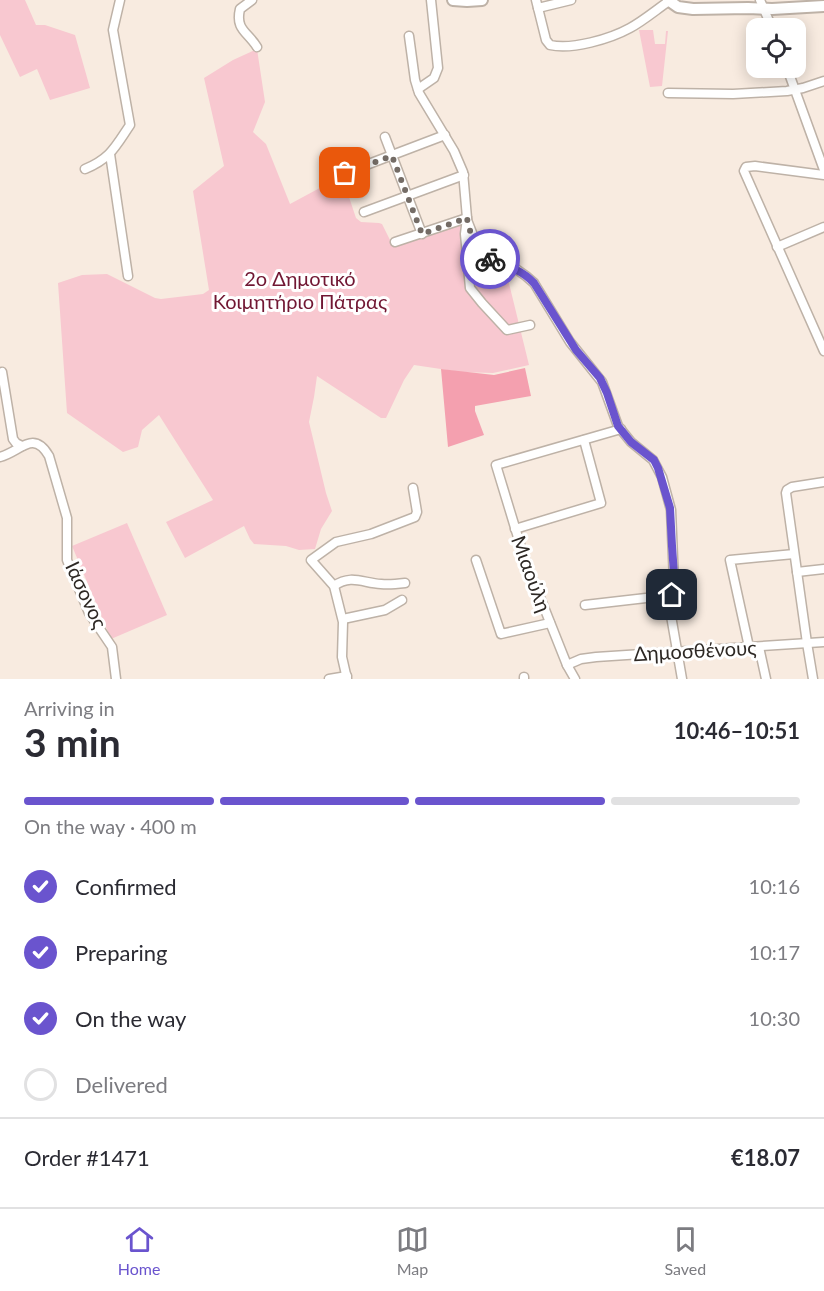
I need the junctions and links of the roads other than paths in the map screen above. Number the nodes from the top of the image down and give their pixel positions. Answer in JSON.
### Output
{"nodes":[{"id":1,"x":120,"y":0,"type":"edge"},
{"id":2,"x":252,"y":0,"type":"edge"},
{"id":3,"x":431,"y":0,"type":"edge"},
{"id":4,"x":458,"y":0,"type":"edge"},
{"id":5,"x":482,"y":0,"type":"edge"},
{"id":6,"x":571,"y":0,"type":"edge"},
{"id":7,"x":672,"y":2,"type":"edge"},
{"id":8,"x":537,"y":4,"type":"edge"},
{"id":9,"x":762,"y":4,"type":"edge"},
{"id":10,"x":824,"y":6,"type":"edge"},
{"id":11,"x":768,"y":18,"type":"edge"},
{"id":12,"x":409,"y":36,"type":"dead end"},
{"id":13,"x":257,"y":47,"type":"dead end"},
{"id":14,"x":791,"y":78,"type":"edge"},
{"id":15,"x":824,"y":81,"type":"edge"},
{"id":16,"x":418,"y":89,"type":"junction"},
{"id":17,"x":796,"y":90,"type":"junction"},
{"id":18,"x":668,"y":93,"type":"dead end"},
{"id":19,"x":445,"y":135,"type":"junction"},
{"id":20,"x":385,"y":137,"type":"dead end"},
{"id":21,"x":821,"y":151,"type":"edge"},
{"id":22,"x":110,"y":154,"type":"junction"},
{"id":23,"x":392,"y":156,"type":"junction"},
{"id":24,"x":85,"y":169,"type":"dead end"},
{"id":25,"x":824,"y":170,"type":"edge"},
{"id":26,"x":345,"y":173,"type":"dead end"},
{"id":27,"x":464,"y":175,"type":"junction"},
{"id":28,"x":824,"y":175,"type":"edge"},
{"id":29,"x":408,"y":196,"type":"junction"},
{"id":30,"x":364,"y":212,"type":"dead end"},
{"id":31,"x":467,"y":219,"type":"junction"},
{"id":32,"x":824,"y":227,"type":"edge"},
{"id":33,"x":422,"y":234,"type":"junction"},
{"id":34,"x":395,"y":242,"type":"dead end"},
{"id":35,"x":777,"y":247,"type":"junction"},
{"id":36,"x":128,"y":276,"type":"dead end"},
{"id":37,"x":530,"y":325,"type":"dead end"},
{"id":38,"x":824,"y":351,"type":"edge"},
{"id":39,"x":0,"y":370,"type":"edge"},
{"id":40,"x":621,"y":429,"type":"junction"},
{"id":41,"x":584,"y":440,"type":"junction"},
{"id":42,"x":22,"y":446,"type":"junction"},
{"id":43,"x":0,"y":457,"type":"edge"},
{"id":44,"x":824,"y":482,"type":"edge"},
{"id":45,"x":413,"y":488,"type":"dead end"},
{"id":46,"x":515,"y":529,"type":"junction"},
{"id":47,"x":794,"y":554,"type":"junction"},
{"id":48,"x":476,"y":560,"type":"dead end"},
{"id":49,"x":824,"y":569,"type":"edge"},
{"id":50,"x":797,"y":572,"type":"junction"},
{"id":51,"x":405,"y":583,"type":"dead end"},
{"id":52,"x":334,"y":586,"type":"junction"},
{"id":53,"x":672,"y":595,"type":"junction"},
{"id":54,"x":402,"y":600,"type":"dead end"},
{"id":55,"x":585,"y":605,"type":"dead end"},
{"id":56,"x":343,"y":619,"type":"junction"},
{"id":57,"x":550,"y":623,"type":"junction"},
{"id":58,"x":824,"y":642,"type":"edge"},
{"id":59,"x":807,"y":644,"type":"junction"},
{"id":60,"x":749,"y":647,"type":"junction"},
{"id":61,"x":759,"y":647,"type":"junction"},
{"id":62,"x":678,"y":651,"type":"junction"},
{"id":63,"x":567,"y":665,"type":"junction"},
{"id":64,"x":347,"y":678,"type":"edge"},
{"id":65,"x":116,"y":679,"type":"edge"},
{"id":66,"x":329,"y":679,"type":"edge"},
{"id":67,"x":575,"y":679,"type":"edge"},
{"id":68,"x":682,"y":679,"type":"edge"},
{"id":69,"x":766,"y":679,"type":"edge"},
{"id":70,"x":813,"y":679,"type":"edge"}],
"edges":[{"from":1,"to":22,"type":"street"},
{"from":2,"to":13,"type":"street"},
{"from":3,"to":16,"type":"street"},
{"from":4,"to":5,"type":"main road"},
{"from":6,"to":8,"type":"street"},
{"from":7,"to":8,"type":"street"},
{"from":7,"to":9,"type":"main road"},
{"from":9,"to":10,"type":"main road"},
{"from":9,"to":11,"type":"street"},
{"from":12,"to":16,"type":"street"},
{"from":14,"to":17,"type":"street"},
{"from":15,"to":17,"type":"street"},
{"from":16,"to":19,"type":"street"},
{"from":17,"to":18,"type":"street"},
{"from":17,"to":21,"type":"street"},
{"from":19,"to":23,"type":"street"},
{"from":19,"to":27,"type":"street"},
{"from":20,"to":23,"type":"street"},
{"from":21,"to":25,"type":"street"},
{"from":22,"to":24,"type":"street"},
{"from":22,"to":36,"type":"street"},
{"from":23,"to":26,"type":"street"},
{"from":23,"to":29,"type":"street"},
{"from":27,"to":29,"type":"street"},
{"from":27,"to":31,"type":"street"},
{"from":28,"to":35,"type":"street"},
{"from":29,"to":30,"type":"street"},
{"from":29,"to":33,"type":"street"},
{"from":31,"to":33,"type":"street"},
{"from":31,"to":37,"type":"street"},
{"from":31,"to":40,"type":"street"},
{"from":32,"to":35,"type":"street"},
{"from":33,"to":34,"type":"street"},
{"from":35,"to":38,"type":"street"},
{"from":39,"to":42,"type":"street"},
{"from":40,"to":41,"type":"street"},
{"from":40,"to":53,"type":"street"},
{"from":41,"to":46,"type":"street"},
{"from":41,"to":46,"type":"street","name":"Μιαούλη"},
{"from":42,"to":43,"type":"street"},
{"from":42,"to":65,"type":"street","name":"Ιάσονος"},
{"from":44,"to":47,"type":"street"},
{"from":45,"to":52,"type":"street"},
{"from":46,"to":57,"type":"street","name":"Μιαούλη"},
{"from":47,"to":50,"type":"street"},
{"from":47,"to":60,"type":"street"},
{"from":48,"to":57,"type":"street"},
{"from":49,"to":50,"type":"street"},
{"from":50,"to":59,"type":"street"},
{"from":51,"to":52,"type":"street"},
{"from":52,"to":56,"type":"street"},
{"from":53,"to":55,"type":"street"},
{"from":53,"to":62,"type":"street"},
{"from":54,"to":56,"type":"street"},
{"from":56,"to":64,"type":"street"},
{"from":57,"to":63,"type":"street","name":"Μιαούλη"},
{"from":58,"to":59,"type":"street","name":"Δημοσθένους"},
{"from":59,"to":61,"type":"street","name":"Δημοσθένους"},
{"from":59,"to":70,"type":"street"},
{"from":60,"to":61,"type":"street","name":"Δημοσθένους"},
{"from":60,"to":62,"type":"street","name":"Δημοσθένους"},
{"from":61,"to":69,"type":"street"},
{"from":62,"to":63,"type":"street","name":"Δημοσθένους"},
{"from":62,"to":68,"type":"street"},
{"from":63,"to":67,"type":"street","name":"Μιαούλη"},
{"from":64,"to":66,"type":"street"}]}
